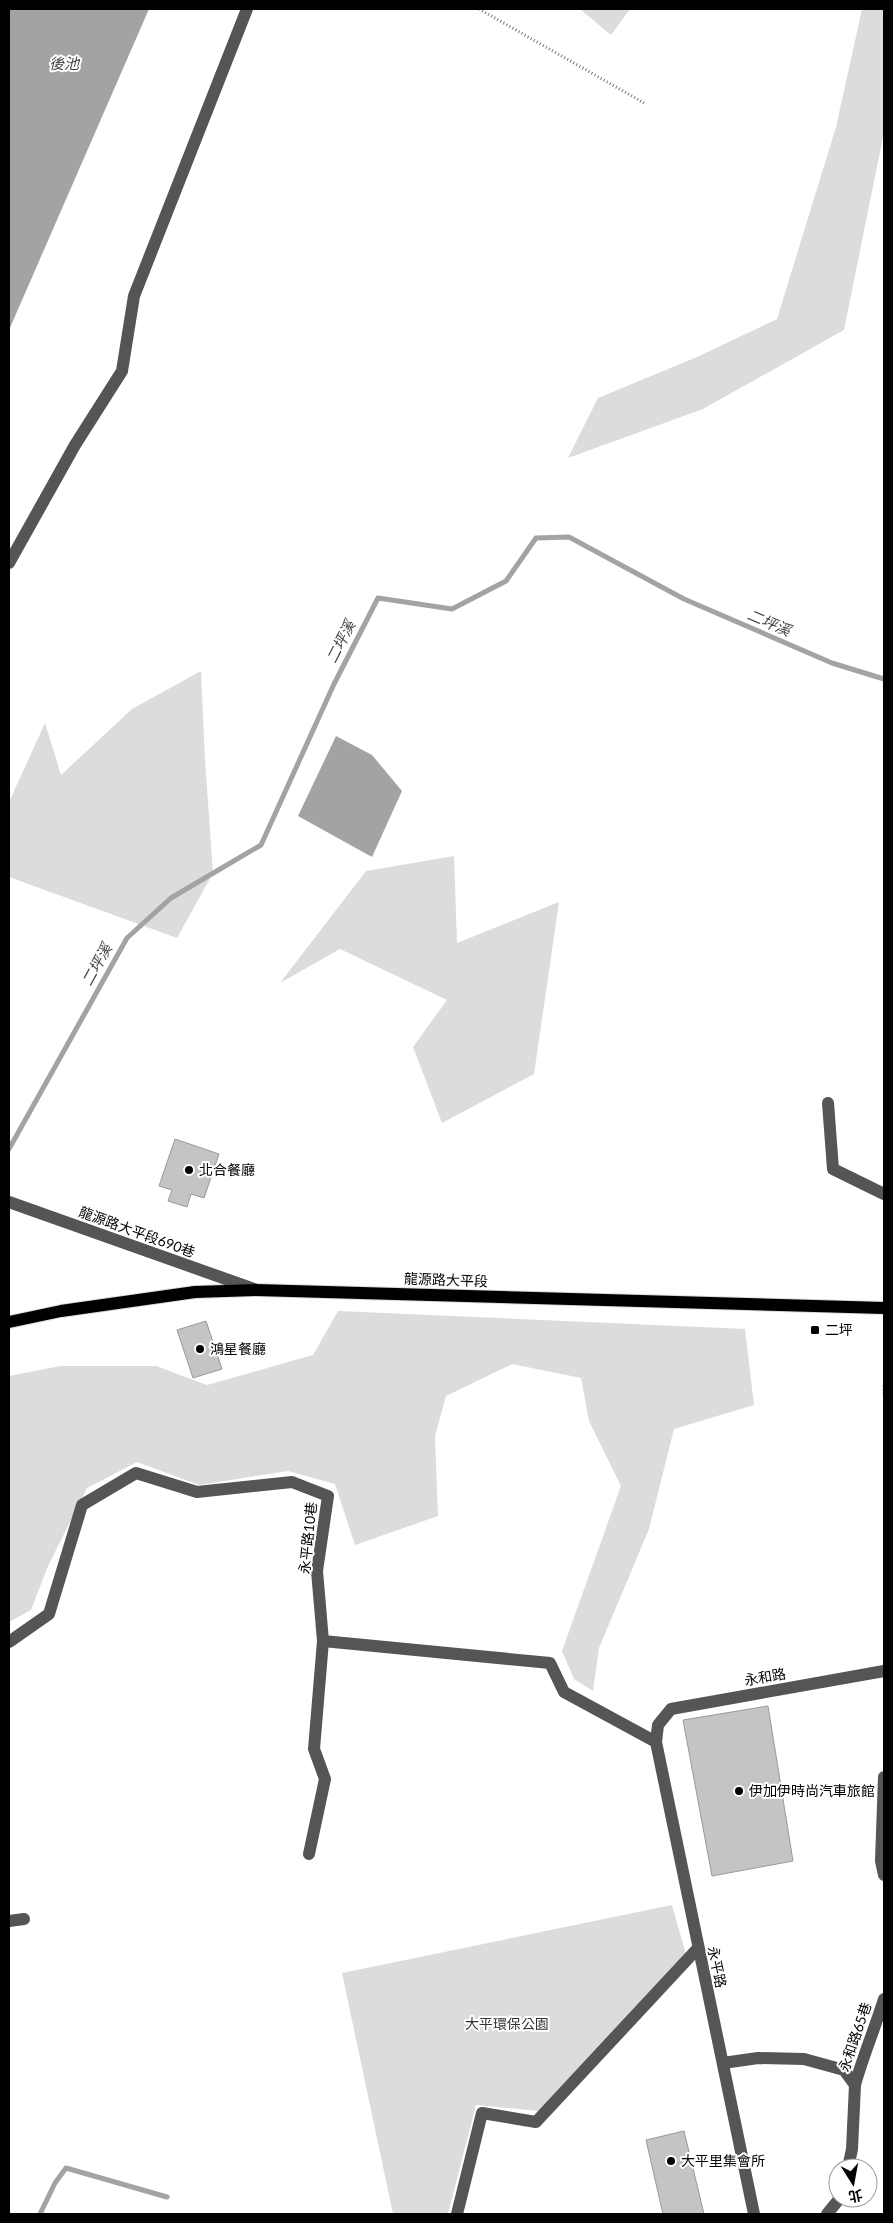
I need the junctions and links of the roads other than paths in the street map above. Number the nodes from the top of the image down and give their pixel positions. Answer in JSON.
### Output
{"nodes":[{"id":1,"x":247,"y":9,"type":"edge"},
{"id":2,"x":9,"y":563,"type":"edge"},
{"id":3,"x":828,"y":1103,"type":"dead end"},
{"id":4,"x":884,"y":1194,"type":"edge"},
{"id":5,"x":9,"y":1202,"type":"edge"},
{"id":6,"x":256,"y":1290,"type":"junction"},
{"id":7,"x":884,"y":1308,"type":"edge"},
{"id":8,"x":9,"y":1322,"type":"edge"},
{"id":9,"x":323,"y":1641,"type":"junction"},
{"id":10,"x":9,"y":1642,"type":"edge"},
{"id":11,"x":884,"y":1671,"type":"edge"},
{"id":12,"x":658,"y":1725,"type":"joint"},
{"id":13,"x":656,"y":1742,"type":"junction"},
{"id":14,"x":884,"y":1777,"type":"edge"},
{"id":15,"x":309,"y":1854,"type":"dead end"},
{"id":16,"x":884,"y":1875,"type":"edge"},
{"id":17,"x":24,"y":1919,"type":"dead end"},
{"id":18,"x":9,"y":1921,"type":"edge"},
{"id":19,"x":698,"y":1948,"type":"junction"},
{"id":20,"x":884,"y":1999,"type":"edge"},
{"id":21,"x":723,"y":2063,"type":"junction"},
{"id":22,"x":855,"y":2086,"type":"junction"},
{"id":23,"x":849,"y":2158,"type":"edge"},
{"id":24,"x":457,"y":2214,"type":"edge"},
{"id":25,"x":754,"y":2214,"type":"edge"}],
"edges":[{"from":1,"to":2,"type":"street"},
{"from":3,"to":4,"type":"street"},
{"from":5,"to":6,"type":"street","name":"龍源路大平段690巷"},
{"from":6,"to":7,"type":"main road","name":"龍源路大平段"},
{"from":6,"to":8,"type":"main road","name":"龍源路大平段"},
{"from":9,"to":10,"type":"street","name":"永平路10巷"},
{"from":9,"to":13,"type":"street"},
{"from":9,"to":15,"type":"street"},
{"from":11,"to":12,"type":"street","name":"永和路"},
{"from":12,"to":13,"type":"street","name":"永平路"},
{"from":13,"to":19,"type":"street","name":"永平路"},
{"from":14,"to":16,"type":"street"},
{"from":17,"to":18,"type":"street"},
{"from":19,"to":21,"type":"street","name":"永平路"},
{"from":19,"to":24,"type":"street"},
{"from":20,"to":22,"type":"street","name":"永和路65巷"},
{"from":21,"to":22,"type":"street"},
{"from":21,"to":25,"type":"street","name":"永平路"},
{"from":22,"to":23,"type":"street","name":"永和路65巷"}]}
